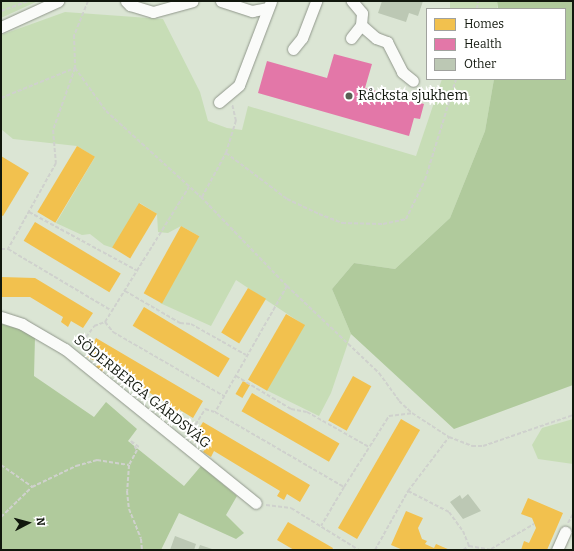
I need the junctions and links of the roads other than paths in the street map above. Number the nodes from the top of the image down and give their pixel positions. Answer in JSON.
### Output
{"nodes":[{"id":1,"x":58,"y":1,"type":"edge"},
{"id":2,"x":126,"y":1,"type":"edge"},
{"id":3,"x":193,"y":1,"type":"edge"},
{"id":4,"x":221,"y":1,"type":"edge"},
{"id":5,"x":316,"y":1,"type":"edge"},
{"id":6,"x":352,"y":1,"type":"edge"},
{"id":7,"x":269,"y":5,"type":"edge"},
{"id":8,"x":361,"y":25,"type":"junction"},
{"id":9,"x":1,"y":27,"type":"edge"},
{"id":10,"x":351,"y":38,"type":"dead end"},
{"id":11,"x":293,"y":49,"type":"dead end"},
{"id":12,"x":413,"y":81,"type":"dead end"},
{"id":13,"x":219,"y":102,"type":"dead end"},
{"id":14,"x":1,"y":317,"type":"edge"},
{"id":15,"x":256,"y":503,"type":"road end"},
{"id":16,"x":565,"y":532,"type":"dead end"},
{"id":17,"x":557,"y":550,"type":"edge"}],
"edges":[{"from":1,"to":9,"type":"street"},
{"from":2,"to":3,"type":"street"},
{"from":4,"to":7,"type":"street"},
{"from":5,"to":11,"type":"street"},
{"from":6,"to":8,"type":"street"},
{"from":7,"to":13,"type":"street"},
{"from":8,"to":10,"type":"street"},
{"from":8,"to":12,"type":"street"},
{"from":14,"to":15,"type":"street","name":"SÖDERBERGA GÅRDSVÄG"},
{"from":16,"to":17,"type":"street"}]}
